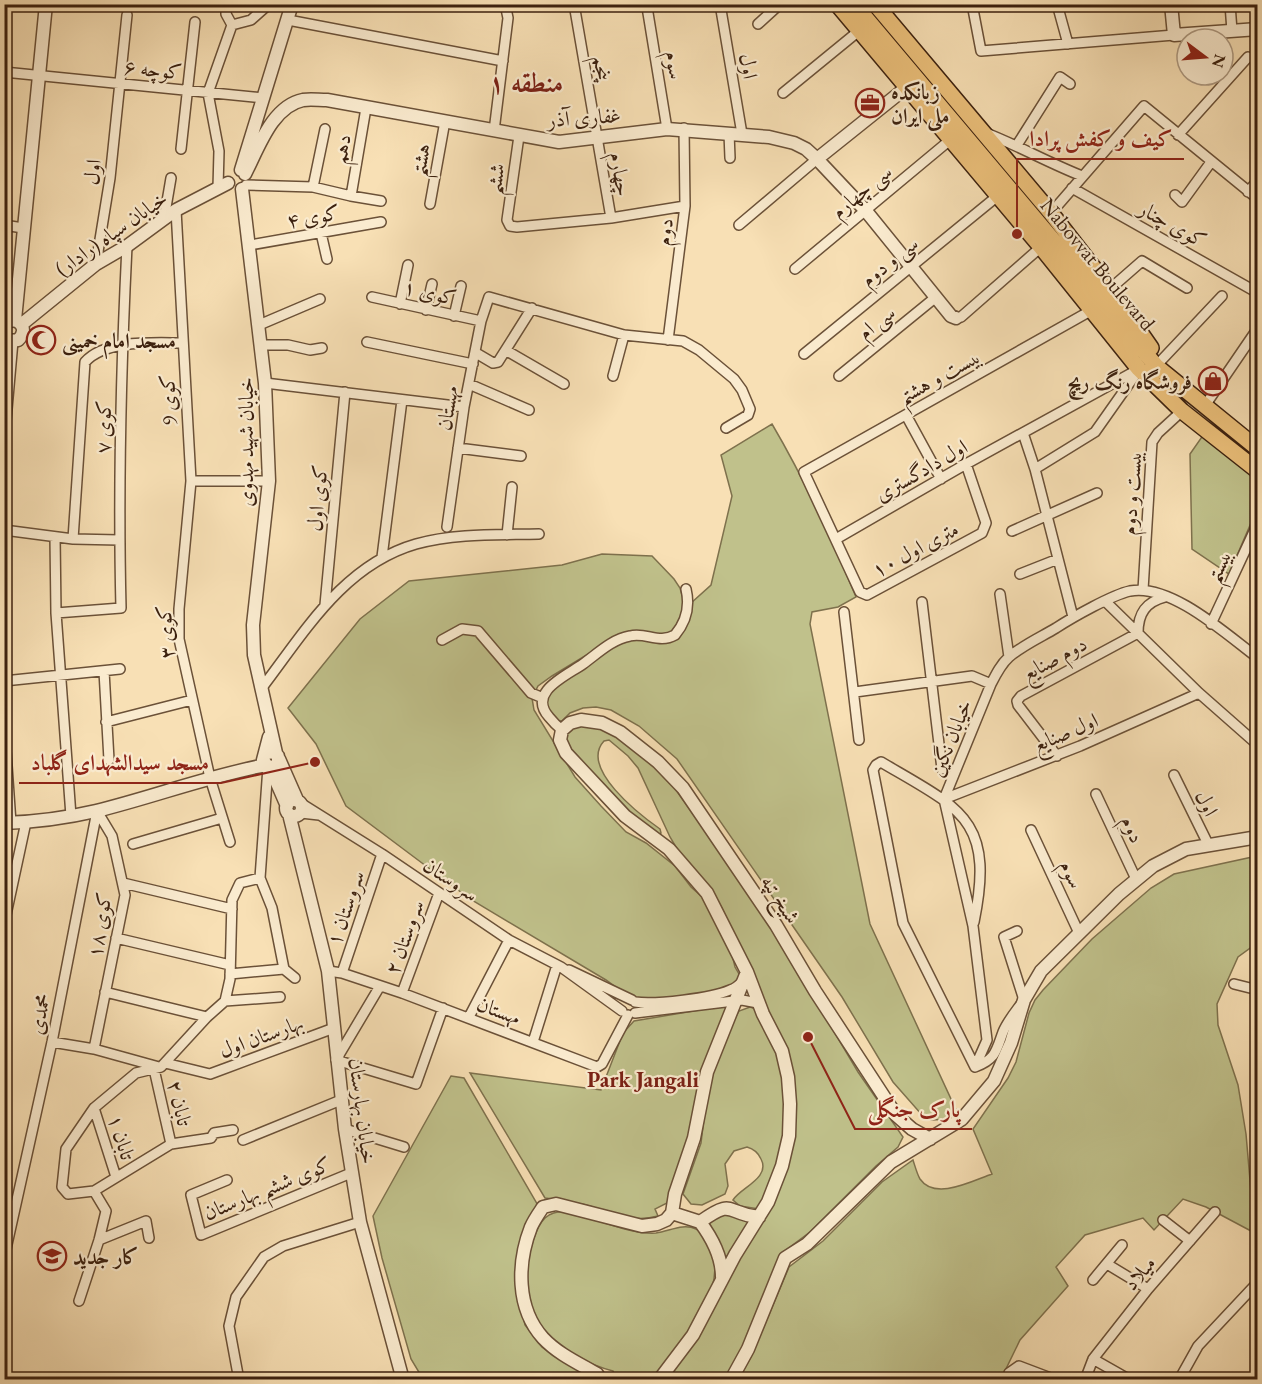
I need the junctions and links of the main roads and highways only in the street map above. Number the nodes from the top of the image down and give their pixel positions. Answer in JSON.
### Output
{"nodes":[{"id":1,"x":837,"y":4,"type":"edge"},
{"id":2,"x":854,"y":4,"type":"edge"},
{"id":3,"x":875,"y":4,"type":"edge"},
{"id":4,"x":912,"y":84,"type":"junction"},
{"id":5,"x":1003,"y":192,"type":"junction"},
{"id":6,"x":1156,"y":366,"type":"junction"},
{"id":7,"x":1257,"y":449,"type":"edge"},
{"id":8,"x":1257,"y":471,"type":"edge"}],
"edges":[{"from":1,"to":4,"type":"main road","name":"Nabovvat Boulevard"},
{"from":2,"to":4,"type":"main road","name":"Nabovvat Boulevard"},
{"from":3,"to":6,"type":"main road"},
{"from":4,"to":5,"type":"main road","name":"Nabovvat Boulevard"},
{"from":4,"to":5,"type":"main road","name":"Nabovvat Boulevard"},
{"from":5,"to":6,"type":"main road","name":"Nabovvat Boulevard"},
{"from":5,"to":8,"type":"main road","name":"Nabovvat Boulevard"},
{"from":6,"to":7,"type":"main road","name":"Nabovvat Boulevard"}]}
